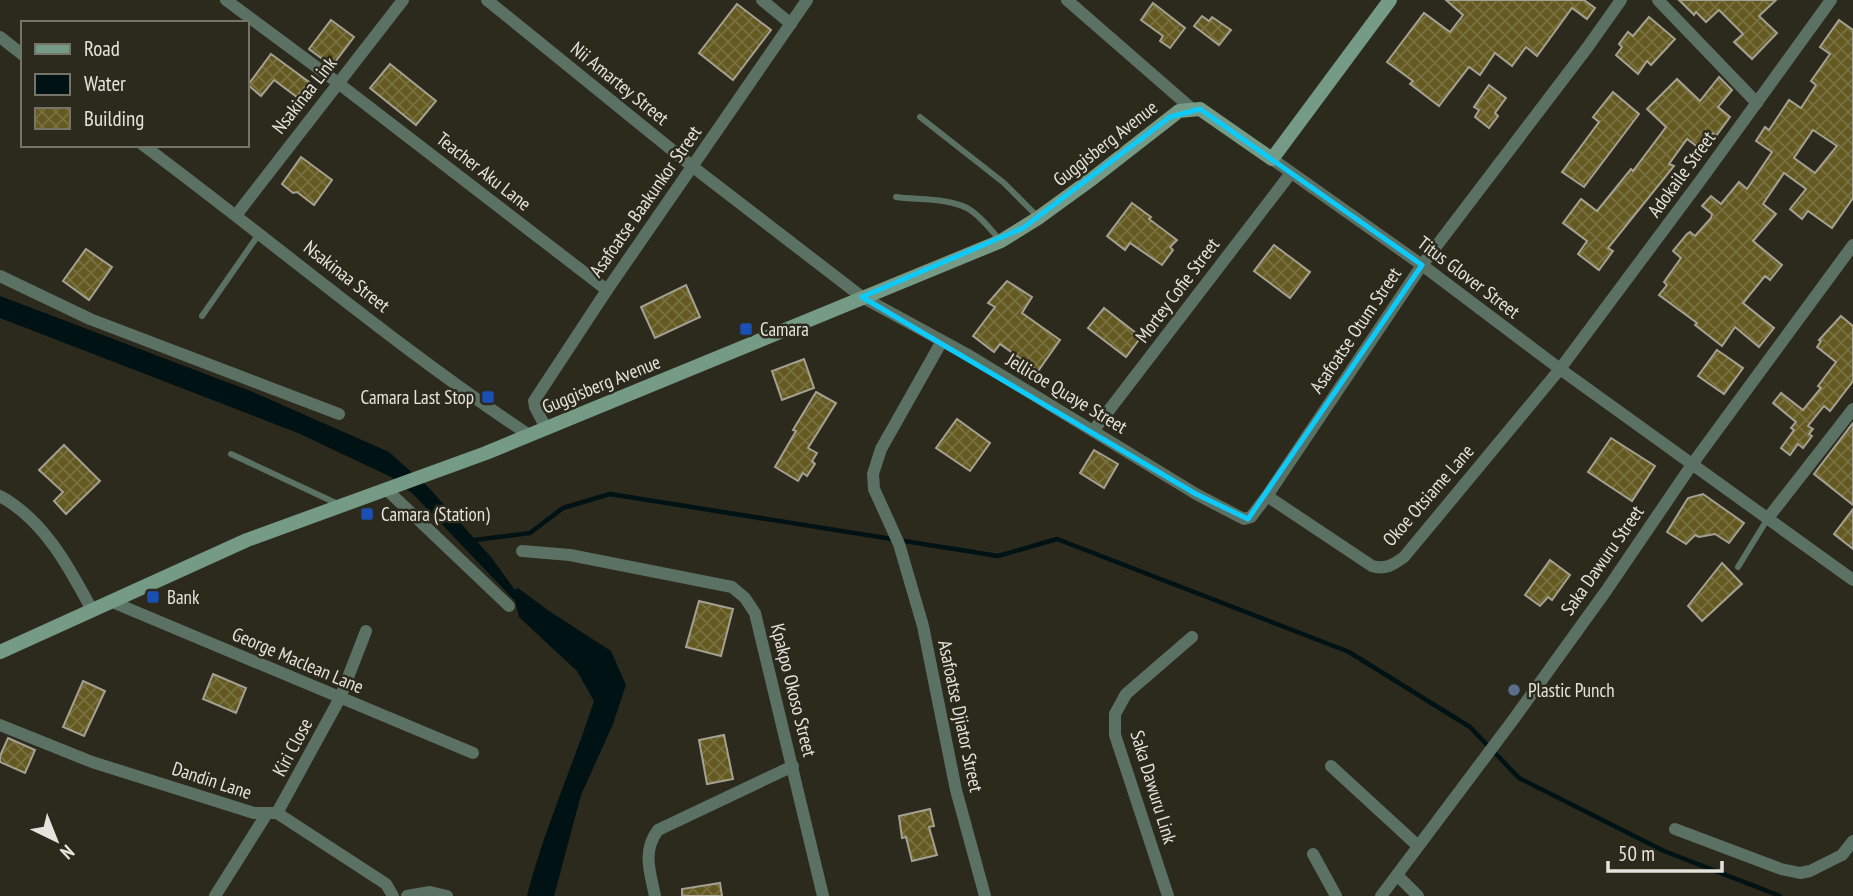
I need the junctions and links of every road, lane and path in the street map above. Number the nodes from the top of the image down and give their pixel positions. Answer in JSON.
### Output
{"nodes":[{"id":1,"x":226,"y":0,"type":"edge"},
{"id":2,"x":403,"y":0,"type":"edge"},
{"id":3,"x":487,"y":0,"type":"edge"},
{"id":4,"x":762,"y":0,"type":"edge"},
{"id":5,"x":807,"y":0,"type":"edge"},
{"id":6,"x":1067,"y":0,"type":"edge"},
{"id":7,"x":1390,"y":0,"type":"edge"},
{"id":8,"x":1621,"y":0,"type":"edge"},
{"id":9,"x":1658,"y":0,"type":"edge"},
{"id":10,"x":1831,"y":0,"type":"edge"},
{"id":11,"x":791,"y":24,"type":"junction"},
{"id":12,"x":0,"y":37,"type":"edge"},
{"id":13,"x":21,"y":53,"type":"edge"},
{"id":14,"x":338,"y":83,"type":"junction"},
{"id":15,"x":1756,"y":103,"type":"junction"},
{"id":16,"x":1191,"y":108,"type":"junction"},
{"id":17,"x":920,"y":117,"type":"dead end"},
{"id":18,"x":146,"y":147,"type":"edge"},
{"id":19,"x":1272,"y":159,"type":"junction"},
{"id":20,"x":693,"y":167,"type":"junction"},
{"id":21,"x":1291,"y":173,"type":"junction"},
{"id":22,"x":896,"y":197,"type":"dead end"},
{"id":23,"x":237,"y":214,"type":"junction"},
{"id":24,"x":1038,"y":218,"type":"junction"},
{"id":25,"x":260,"y":233,"type":"junction"},
{"id":26,"x":1000,"y":241,"type":"junction"},
{"id":27,"x":1853,"y":245,"type":"edge"},
{"id":28,"x":1422,"y":265,"type":"junction"},
{"id":29,"x":0,"y":276,"type":"edge"},
{"id":30,"x":607,"y":290,"type":"junction"},
{"id":31,"x":862,"y":297,"type":"junction"},
{"id":32,"x":202,"y":316,"type":"dead end"},
{"id":33,"x":942,"y":341,"type":"junction"},
{"id":34,"x":1559,"y":369,"type":"junction"},
{"id":35,"x":1853,"y":409,"type":"edge"},
{"id":36,"x":340,"y":414,"type":"dead end"},
{"id":37,"x":547,"y":428,"type":"junction"},
{"id":38,"x":1093,"y":431,"type":"junction"},
{"id":39,"x":529,"y":435,"type":"junction"},
{"id":40,"x":231,"y":454,"type":"dead end"},
{"id":41,"x":1693,"y":463,"type":"junction"},
{"id":42,"x":392,"y":486,"type":"junction"},
{"id":43,"x":0,"y":496,"type":"edge"},
{"id":44,"x":1267,"y":496,"type":"junction"},
{"id":45,"x":339,"y":505,"type":"junction"},
{"id":46,"x":1251,"y":517,"type":"joint"},
{"id":47,"x":1768,"y":518,"type":"junction"},
{"id":48,"x":522,"y":551,"type":"dead end"},
{"id":49,"x":1738,"y":567,"type":"dead end"},
{"id":50,"x":1853,"y":580,"type":"edge"},
{"id":51,"x":110,"y":601,"type":"junction"},
{"id":52,"x":509,"y":606,"type":"dead end"},
{"id":53,"x":92,"y":610,"type":"junction"},
{"id":54,"x":366,"y":631,"type":"dead end"},
{"id":55,"x":1192,"y":638,"type":"dead end"},
{"id":56,"x":0,"y":652,"type":"edge"},
{"id":57,"x":340,"y":698,"type":"junction"},
{"id":58,"x":0,"y":725,"type":"edge"},
{"id":59,"x":473,"y":753,"type":"dead end"},
{"id":60,"x":793,"y":766,"type":"junction"},
{"id":61,"x":1331,"y":766,"type":"dead end"},
{"id":62,"x":272,"y":814,"type":"junction"},
{"id":63,"x":1675,"y":829,"type":"dead end"},
{"id":64,"x":1853,"y":841,"type":"edge"},
{"id":65,"x":1418,"y":846,"type":"junction"},
{"id":66,"x":1313,"y":854,"type":"dead end"},
{"id":67,"x":1847,"y":857,"type":"edge"},
{"id":68,"x":1397,"y":876,"type":"junction"},
{"id":69,"x":215,"y":896,"type":"edge"},
{"id":70,"x":393,"y":896,"type":"edge"},
{"id":71,"x":407,"y":896,"type":"edge"},
{"id":72,"x":447,"y":896,"type":"edge"},
{"id":73,"x":655,"y":896,"type":"edge"},
{"id":74,"x":823,"y":896,"type":"edge"},
{"id":75,"x":985,"y":896,"type":"edge"},
{"id":76,"x":1168,"y":896,"type":"edge"},
{"id":77,"x":1336,"y":896,"type":"edge"},
{"id":78,"x":1381,"y":896,"type":"edge"},
{"id":79,"x":1418,"y":896,"type":"edge"}],
"edges":[{"from":1,"to":14,"type":"street","name":"Teacher Aku Lane"},
{"from":2,"to":14,"type":"street","name":"Nsakinaa Link"},
{"from":3,"to":20,"type":"street","name":"Nii Amartey Street"},
{"from":4,"to":11,"type":"street"},
{"from":5,"to":11,"type":"street","name":"Asafoatse Baakunkor Street"},
{"from":6,"to":16,"type":"street","name":"Titus Glover Street"},
{"from":7,"to":19,"type":"main road"},
{"from":8,"to":28,"type":"street","name":"Asafoatse Otum Street"},
{"from":9,"to":15,"type":"street"},
{"from":10,"to":15,"type":"street","name":"Adokaile Street"},
{"from":11,"to":20,"type":"street","name":"Asafoatse Baakunkor Street"},
{"from":12,"to":13,"type":"street"},
{"from":14,"to":23,"type":"street","name":"Nsakinaa Link"},
{"from":14,"to":30,"type":"street","name":"Teacher Aku Lane"},
{"from":15,"to":34,"type":"street","name":"Adokaile Street"},
{"from":16,"to":19,"type":"main road","name":"Titus Glover Street"},
{"from":16,"to":24,"type":"main road","name":"Guggisberg Avenue"},
{"from":17,"to":24,"type":"lane"},
{"from":18,"to":23,"type":"street","name":"Nsakinaa Street"},
{"from":19,"to":21,"type":"street","name":"Titus Glover Street"},
{"from":20,"to":30,"type":"street","name":"Asafoatse Baakunkor Street"},
{"from":20,"to":31,"type":"street","name":"Nii Amartey Street"},
{"from":21,"to":28,"type":"street","name":"Titus Glover Street"},
{"from":21,"to":38,"type":"street","name":"Mortey Cofie Street"},
{"from":22,"to":26,"type":"lane"},
{"from":23,"to":25,"type":"street","name":"Nsakinaa Street"},
{"from":24,"to":26,"type":"main road","name":"Guggisberg Avenue"},
{"from":25,"to":32,"type":"lane"},
{"from":25,"to":39,"type":"street","name":"Nsakinaa Street"},
{"from":26,"to":31,"type":"main road","name":"Guggisberg Avenue"},
{"from":27,"to":41,"type":"street","name":"Saka Dawuru Street"},
{"from":28,"to":34,"type":"street","name":"Titus Glover Street"},
{"from":28,"to":44,"type":"street","name":"Asafoatse Otum Street"},
{"from":29,"to":36,"type":"street"},
{"from":30,"to":37,"type":"street","name":"Asafoatse Baakunkor Street"},
{"from":31,"to":33,"type":"street","name":"Jellicoe Quaye Street"},
{"from":31,"to":37,"type":"main road","name":"Guggisberg Avenue"},
{"from":33,"to":38,"type":"street","name":"Jellicoe Quaye Street"},
{"from":33,"to":75,"type":"street","name":"Asafoatse Djiator Street"},
{"from":34,"to":41,"type":"street","name":"Titus Glover Street"},
{"from":34,"to":44,"type":"street","name":"Okoe Otsiame Lane"},
{"from":35,"to":47,"type":"street"},
{"from":37,"to":39,"type":"main road","name":"Guggisberg Avenue"},
{"from":38,"to":46,"type":"street","name":"Jellicoe Quaye Street"},
{"from":39,"to":42,"type":"main road","name":"Guggisberg Avenue"},
{"from":40,"to":45,"type":"lane"},
{"from":41,"to":47,"type":"street","name":"Titus Glover Street"},
{"from":41,"to":65,"type":"street","name":"Saka Dawuru Street"},
{"from":42,"to":45,"type":"main road","name":"Guggisberg Avenue"},
{"from":42,"to":52,"type":"street"},
{"from":43,"to":53,"type":"street"},
{"from":44,"to":46,"type":"street","name":"Asafoatse Otum Street"},
{"from":45,"to":51,"type":"main road","name":"Guggisberg Avenue"},
{"from":47,"to":49,"type":"lane"},
{"from":47,"to":50,"type":"street","name":"Titus Glover Street"},
{"from":48,"to":60,"type":"street","name":"Kpakpo Okoso Street"},
{"from":51,"to":53,"type":"main road","name":"Guggisberg Avenue"},
{"from":51,"to":57,"type":"street","name":"George Maclean Lane"},
{"from":53,"to":56,"type":"main road","name":"Guggisberg Avenue"},
{"from":54,"to":57,"type":"street","name":"Kiri Close"},
{"from":55,"to":76,"type":"street","name":"Saka Dawuru Link"},
{"from":57,"to":59,"type":"street","name":"George Maclean Lane"},
{"from":57,"to":62,"type":"street","name":"Kiri Close"},
{"from":58,"to":62,"type":"street","name":"Dandin Lane"},
{"from":60,"to":73,"type":"street"},
{"from":60,"to":74,"type":"street","name":"Kpakpo Okoso Street"},
{"from":61,"to":65,"type":"street"},
{"from":62,"to":69,"type":"street","name":"Kiri Close"},
{"from":62,"to":70,"type":"street","name":"Dandin Lane"},
{"from":63,"to":67,"type":"street"},
{"from":64,"to":67,"type":"street"},
{"from":65,"to":68,"type":"street","name":"Saka Dawuru Street"},
{"from":66,"to":77,"type":"street"},
{"from":68,"to":78,"type":"street","name":"Saka Dawuru Street"},
{"from":68,"to":79,"type":"street"},
{"from":71,"to":72,"type":"street"}]}
